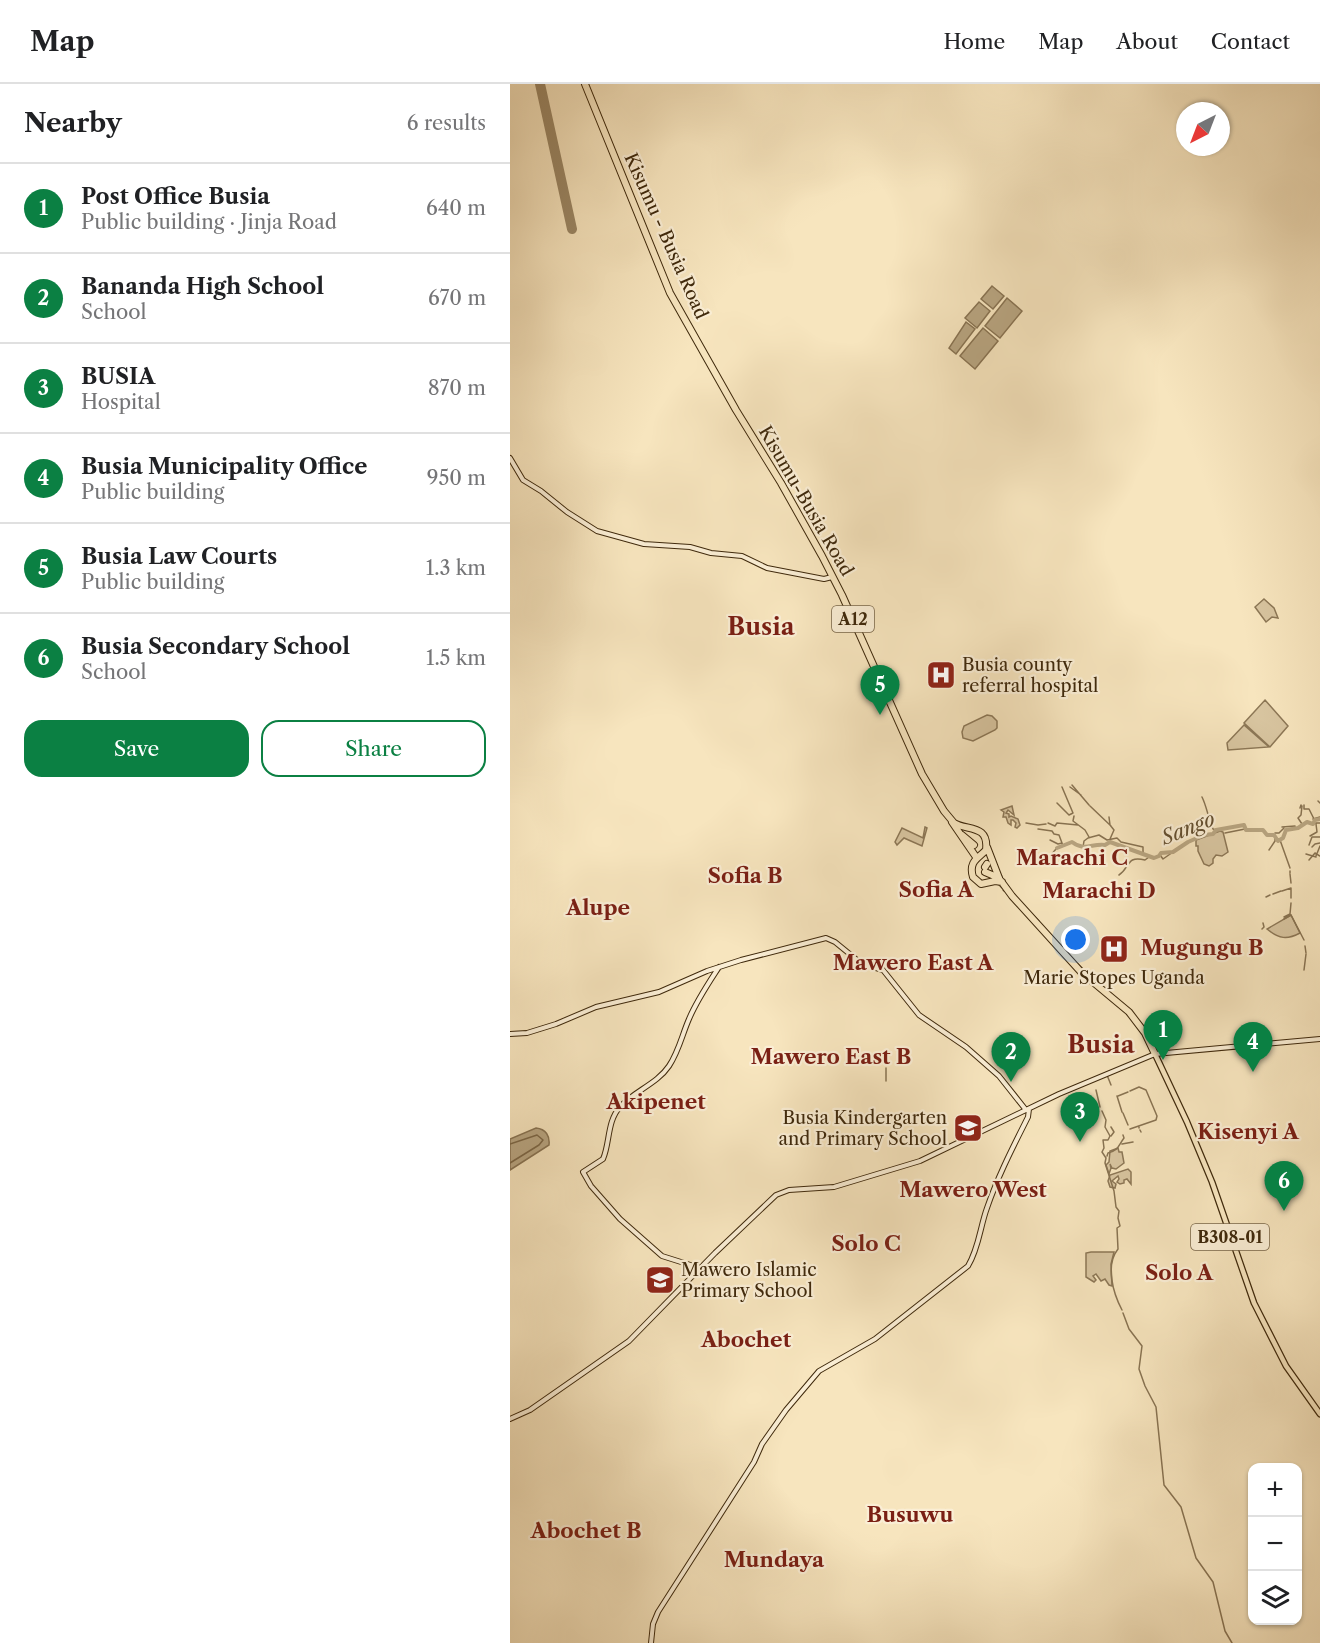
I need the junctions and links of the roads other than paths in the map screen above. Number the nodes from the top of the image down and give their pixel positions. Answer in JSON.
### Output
{"nodes":[{"id":1,"x":585,"y":84,"type":"edge"},
{"id":2,"x":746,"y":427,"type":"joint"},
{"id":3,"x":510,"y":458,"type":"edge"},
{"id":4,"x":833,"y":576,"type":"junction"},
{"id":5,"x":948,"y":816,"type":"junction"},
{"id":6,"x":964,"y":827,"type":"junction"},
{"id":7,"x":959,"y":834,"type":"junction"},
{"id":8,"x":978,"y":854,"type":"junction"},
{"id":9,"x":1000,"y":880,"type":"junction"},
{"id":10,"x":720,"y":967,"type":"junction"},
{"id":11,"x":510,"y":1034,"type":"edge"},
{"id":12,"x":1320,"y":1039,"type":"edge"},
{"id":13,"x":1155,"y":1054,"type":"junction"},
{"id":14,"x":1027,"y":1109,"type":"junction"},
{"id":15,"x":700,"y":1268,"type":"junction"},
{"id":16,"x":1320,"y":1413,"type":"edge"},
{"id":17,"x":510,"y":1419,"type":"edge"},
{"id":18,"x":651,"y":1643,"type":"edge"}],
"edges":[{"from":1,"to":2,"type":"highway","name":"Kisumu - Busia Road","number":"A12"},
{"from":2,"to":4,"type":"highway","name":"Kisumu-Busia Road","number":"A12"},
{"from":3,"to":4,"type":"main road"},
{"from":4,"to":5,"type":"highway","name":"Kisumu-Busia Road","number":"A12"},
{"from":5,"to":6,"type":"highway","name":"Kisumu-Busia Road","number":"A12"},
{"from":5,"to":7,"type":"highway","number":"A12"},
{"from":6,"to":7,"type":"highway"},
{"from":6,"to":8,"type":"highway","name":"Kisumu-Busia Road","number":"A12"},
{"from":7,"to":8,"type":"highway","number":"A12"},
{"from":7,"to":8,"type":"highway","number":"A12"},
{"from":8,"to":9,"type":"highway"},
{"from":8,"to":9,"type":"highway"},
{"from":8,"to":9,"type":"highway"},
{"from":9,"to":13,"type":"highway","number":"B308-01"},
{"from":10,"to":11,"type":"main road"},
{"from":10,"to":14,"type":"main road"},
{"from":10,"to":15,"type":"main road"},
{"from":12,"to":13,"type":"main road"},
{"from":13,"to":14,"type":"main road"},
{"from":13,"to":16,"type":"main road","number":"B308-01"},
{"from":14,"to":15,"type":"main road"},
{"from":14,"to":18,"type":"main road"},
{"from":15,"to":17,"type":"main road"}]}
